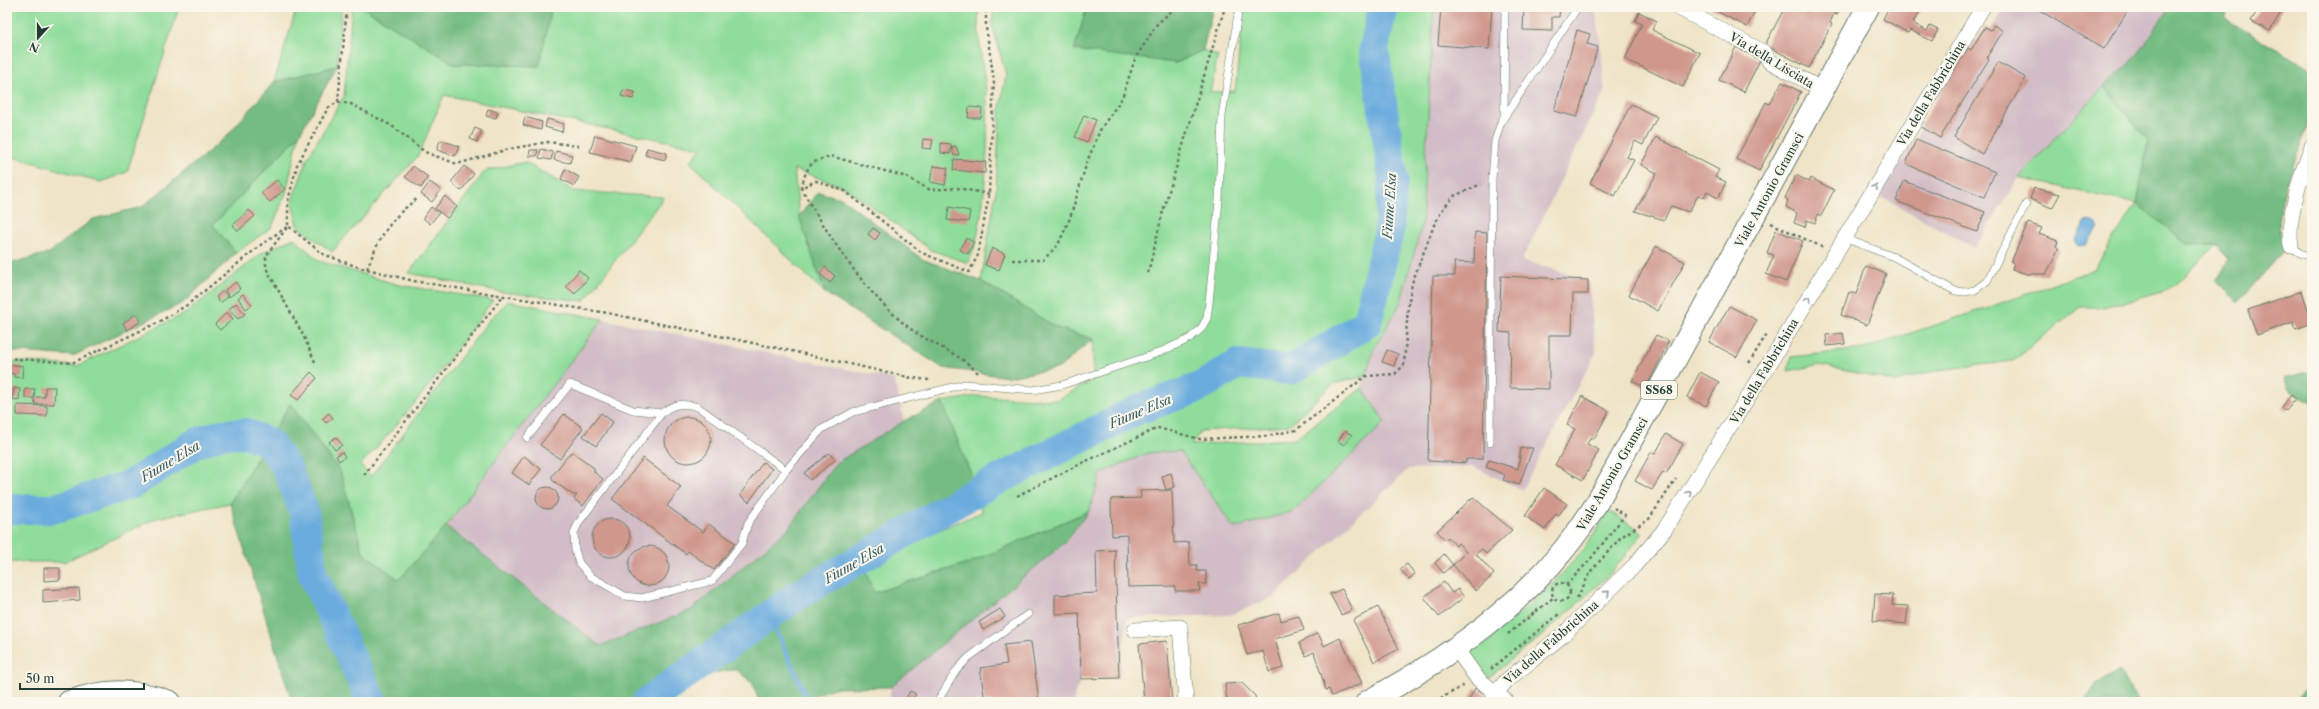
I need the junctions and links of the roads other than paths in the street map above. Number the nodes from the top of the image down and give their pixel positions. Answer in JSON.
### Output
{"nodes":[{"id":1,"x":1239,"y":7,"type":"edge"},
{"id":2,"x":1505,"y":7,"type":"edge"},
{"id":3,"x":1578,"y":7,"type":"edge"},
{"id":4,"x":1677,"y":7,"type":"edge"},
{"id":5,"x":1868,"y":7,"type":"edge"},
{"id":6,"x":1980,"y":8,"type":"edge"},
{"id":7,"x":1823,"y":90,"type":"junction"},
{"id":8,"x":1504,"y":118,"type":"junction"},
{"id":9,"x":2312,"y":146,"type":"edge"},
{"id":10,"x":2026,"y":204,"type":"dead end"},
{"id":11,"x":1844,"y":238,"type":"junction"},
{"id":12,"x":2291,"y":246,"type":"joint"},
{"id":13,"x":2312,"y":257,"type":"edge"},
{"id":14,"x":662,"y":413,"type":"junction"},
{"id":15,"x":527,"y":438,"type":"dead end"},
{"id":16,"x":1490,"y":443,"type":"dead end"},
{"id":17,"x":786,"y":470,"type":"junction"},
{"id":18,"x":1028,"y":614,"type":"dead end"},
{"id":19,"x":1135,"y":630,"type":"dead end"},
{"id":20,"x":1455,"y":647,"type":"junction"},
{"id":21,"x":1498,"y":699,"type":"edge"},
{"id":22,"x":69,"y":702,"type":"edge"},
{"id":23,"x":170,"y":702,"type":"edge"},
{"id":24,"x":937,"y":702,"type":"edge"},
{"id":25,"x":1186,"y":702,"type":"edge"},
{"id":26,"x":1368,"y":702,"type":"edge"}],
"edges":[{"from":1,"to":17,"type":"lane"},
{"from":2,"to":8,"type":"lane"},
{"from":3,"to":8,"type":"lane"},
{"from":4,"to":7,"type":"street","name":"Via della Lisciata"},
{"from":5,"to":7,"type":"main road","name":"Viale Antonio Gramsci","number":"SS68"},
{"from":11,"to":6,"type":"street","name":"Via della Fabbrichina","one_way":true},
{"from":7,"to":20,"type":"main road","name":"Viale Antonio Gramsci","number":"SS68"},
{"from":8,"to":16,"type":"lane"},
{"from":9,"to":12,"type":"street"},
{"from":10,"to":11,"type":"lane"},
{"from":21,"to":11,"type":"street","name":"Via della Fabbrichina","one_way":true},
{"from":12,"to":13,"type":"lane"},
{"from":14,"to":15,"type":"lane"},
{"from":14,"to":17,"type":"lane"},
{"from":14,"to":17,"type":"lane"},
{"from":18,"to":24,"type":"lane"},
{"from":19,"to":25,"type":"street"},
{"from":20,"to":21,"type":"street"},
{"from":20,"to":26,"type":"main road","name":"Viale Antonio Gramsci","number":"SS68"},
{"from":22,"to":23,"type":"main road"}]}
